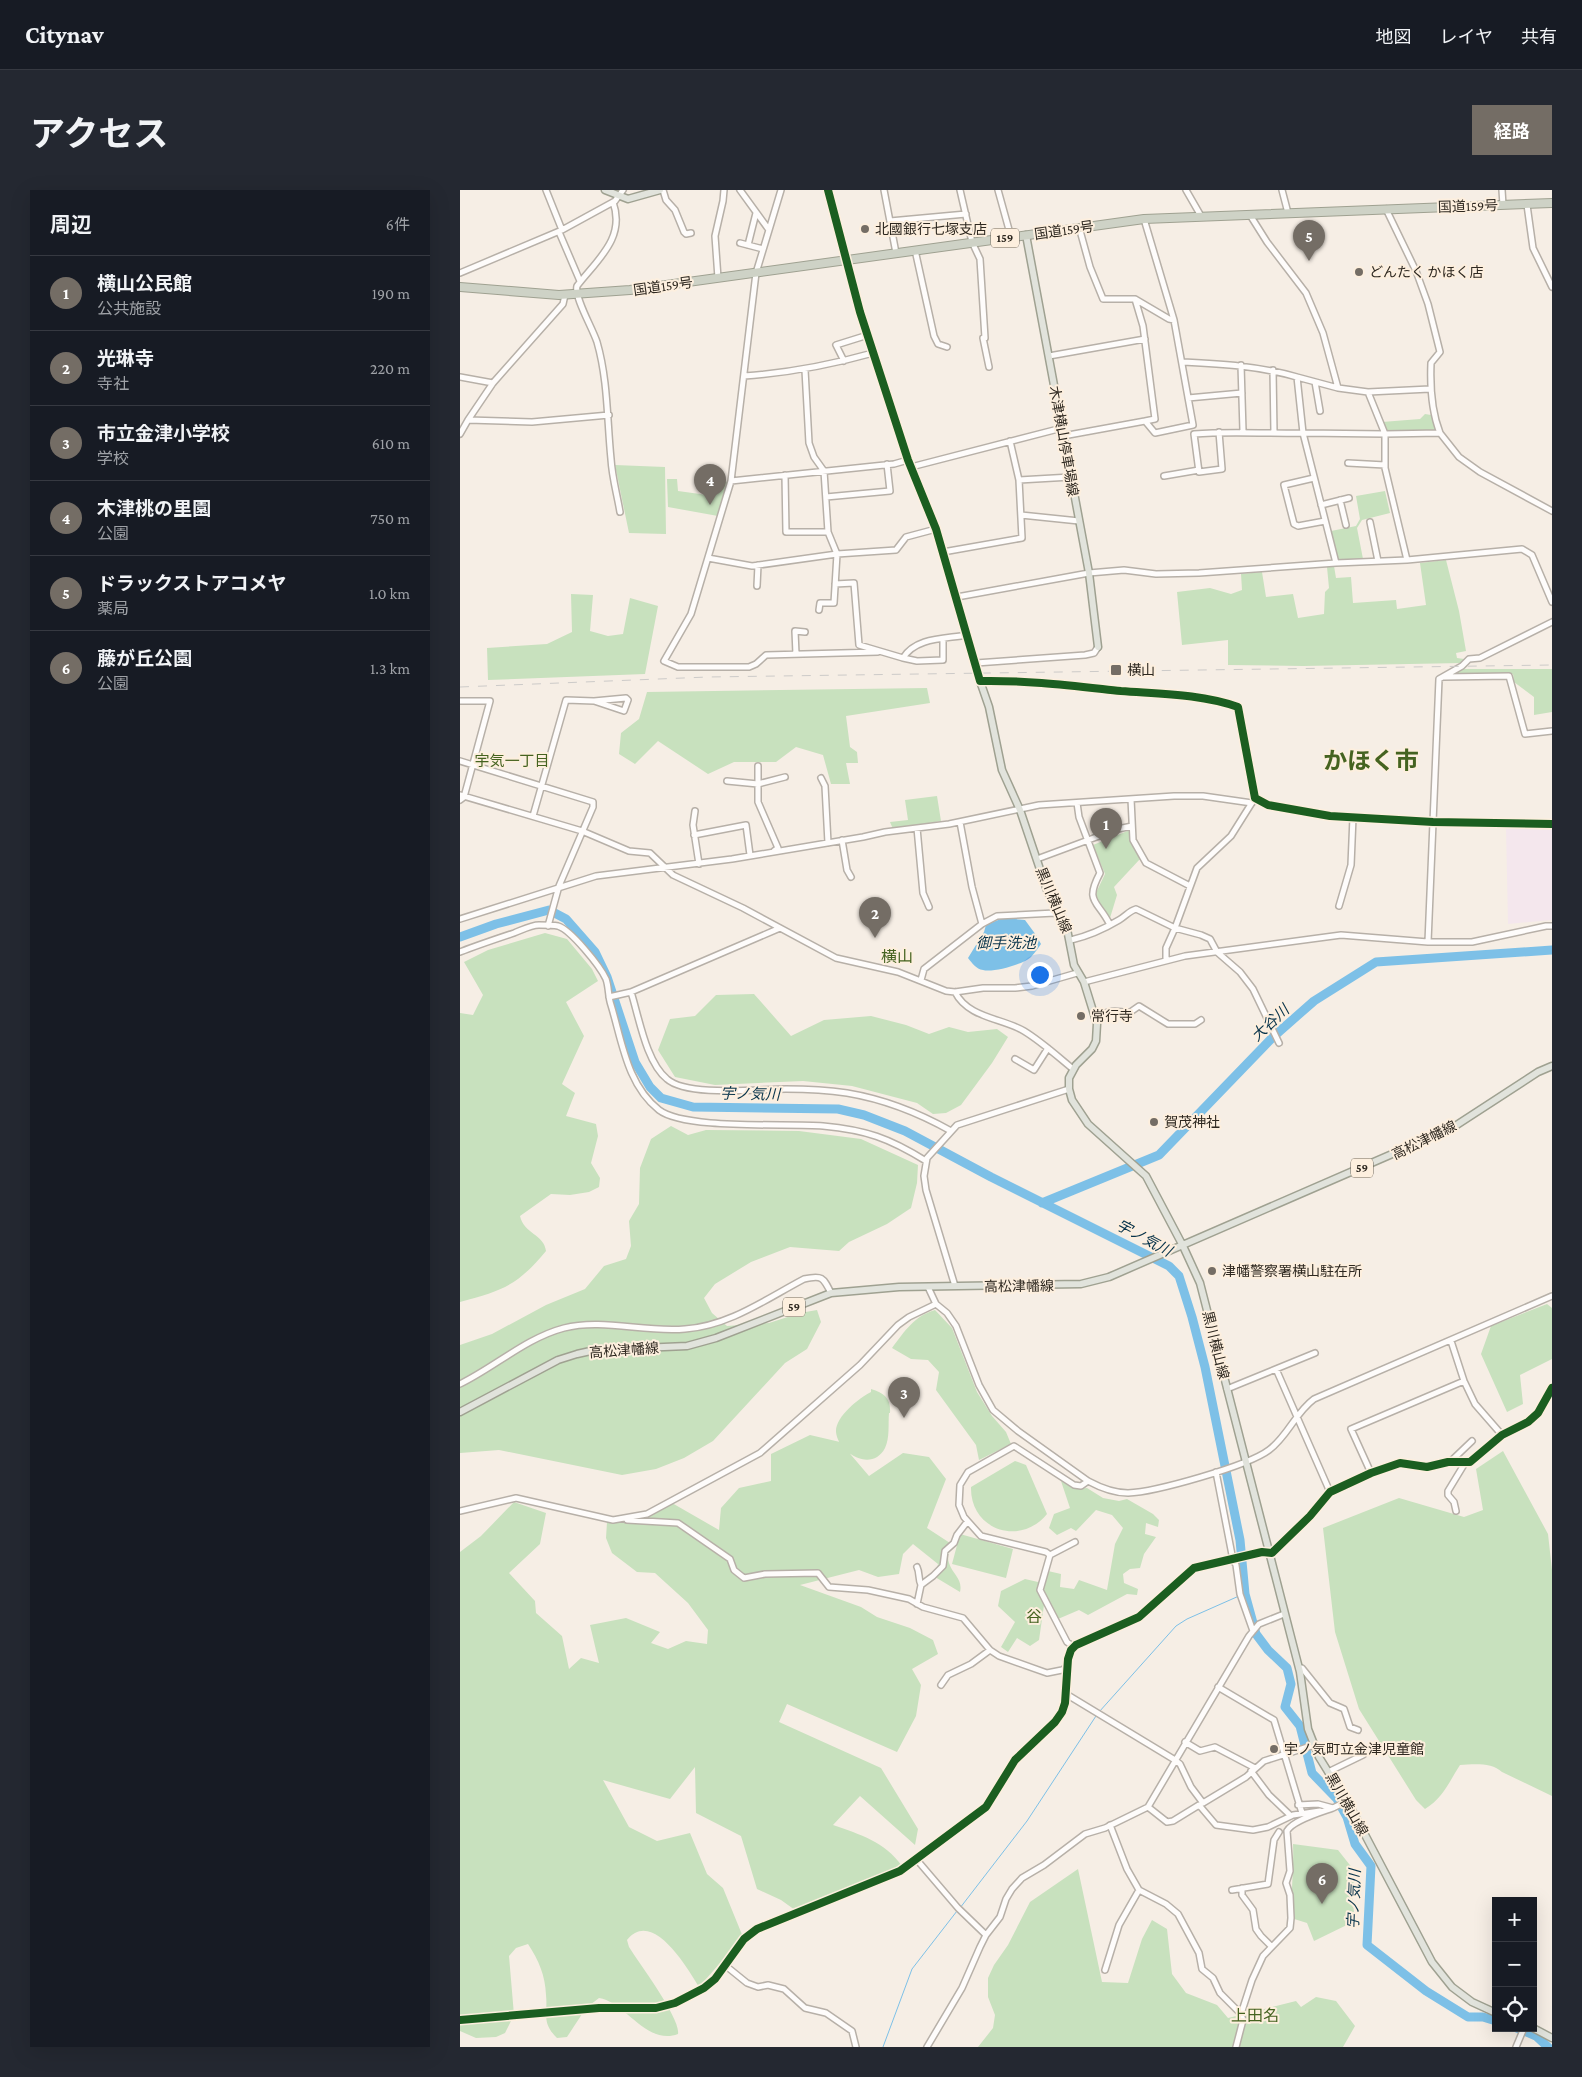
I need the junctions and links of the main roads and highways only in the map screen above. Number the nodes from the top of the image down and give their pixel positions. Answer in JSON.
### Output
{"nodes":[{"id":1,"x":605,"y":190,"type":"edge"},
{"id":2,"x":661,"y":190,"type":"edge"},
{"id":3,"x":1552,"y":203,"type":"edge"},
{"id":4,"x":1026,"y":235,"type":"junction"},
{"id":5,"x":460,"y":287,"type":"edge"},
{"id":6,"x":1098,"y":648,"type":"road end"},
{"id":7,"x":980,"y":681,"type":"road end"},
{"id":8,"x":1552,"y":1066,"type":"edge"},
{"id":9,"x":1183,"y":1246,"type":"junction"},
{"id":10,"x":460,"y":1412,"type":"edge"},
{"id":11,"x":1492,"y":2012,"type":"edge"},
{"id":12,"x":1537,"y":2030,"type":"edge"},
{"id":13,"x":1552,"y":2038,"type":"edge"}],
"edges":[{"from":1,"to":2,"type":"main road"},
{"from":3,"to":4,"type":"highway","name":"国道159号","number":"159"},
{"from":4,"to":5,"type":"highway","name":"国道159号","number":"159"},
{"from":4,"to":6,"type":"main road","name":"木津横山停車場線"},
{"from":7,"to":9,"type":"main road","name":"黒川横山線"},
{"from":8,"to":9,"type":"main road","name":"高松津幡線","number":"59"},
{"from":9,"to":10,"type":"main road","name":"高松津幡線","number":"59"},
{"from":9,"to":11,"type":"main road","name":"黒川横山線"},
{"from":12,"to":13,"type":"main road"}]}
